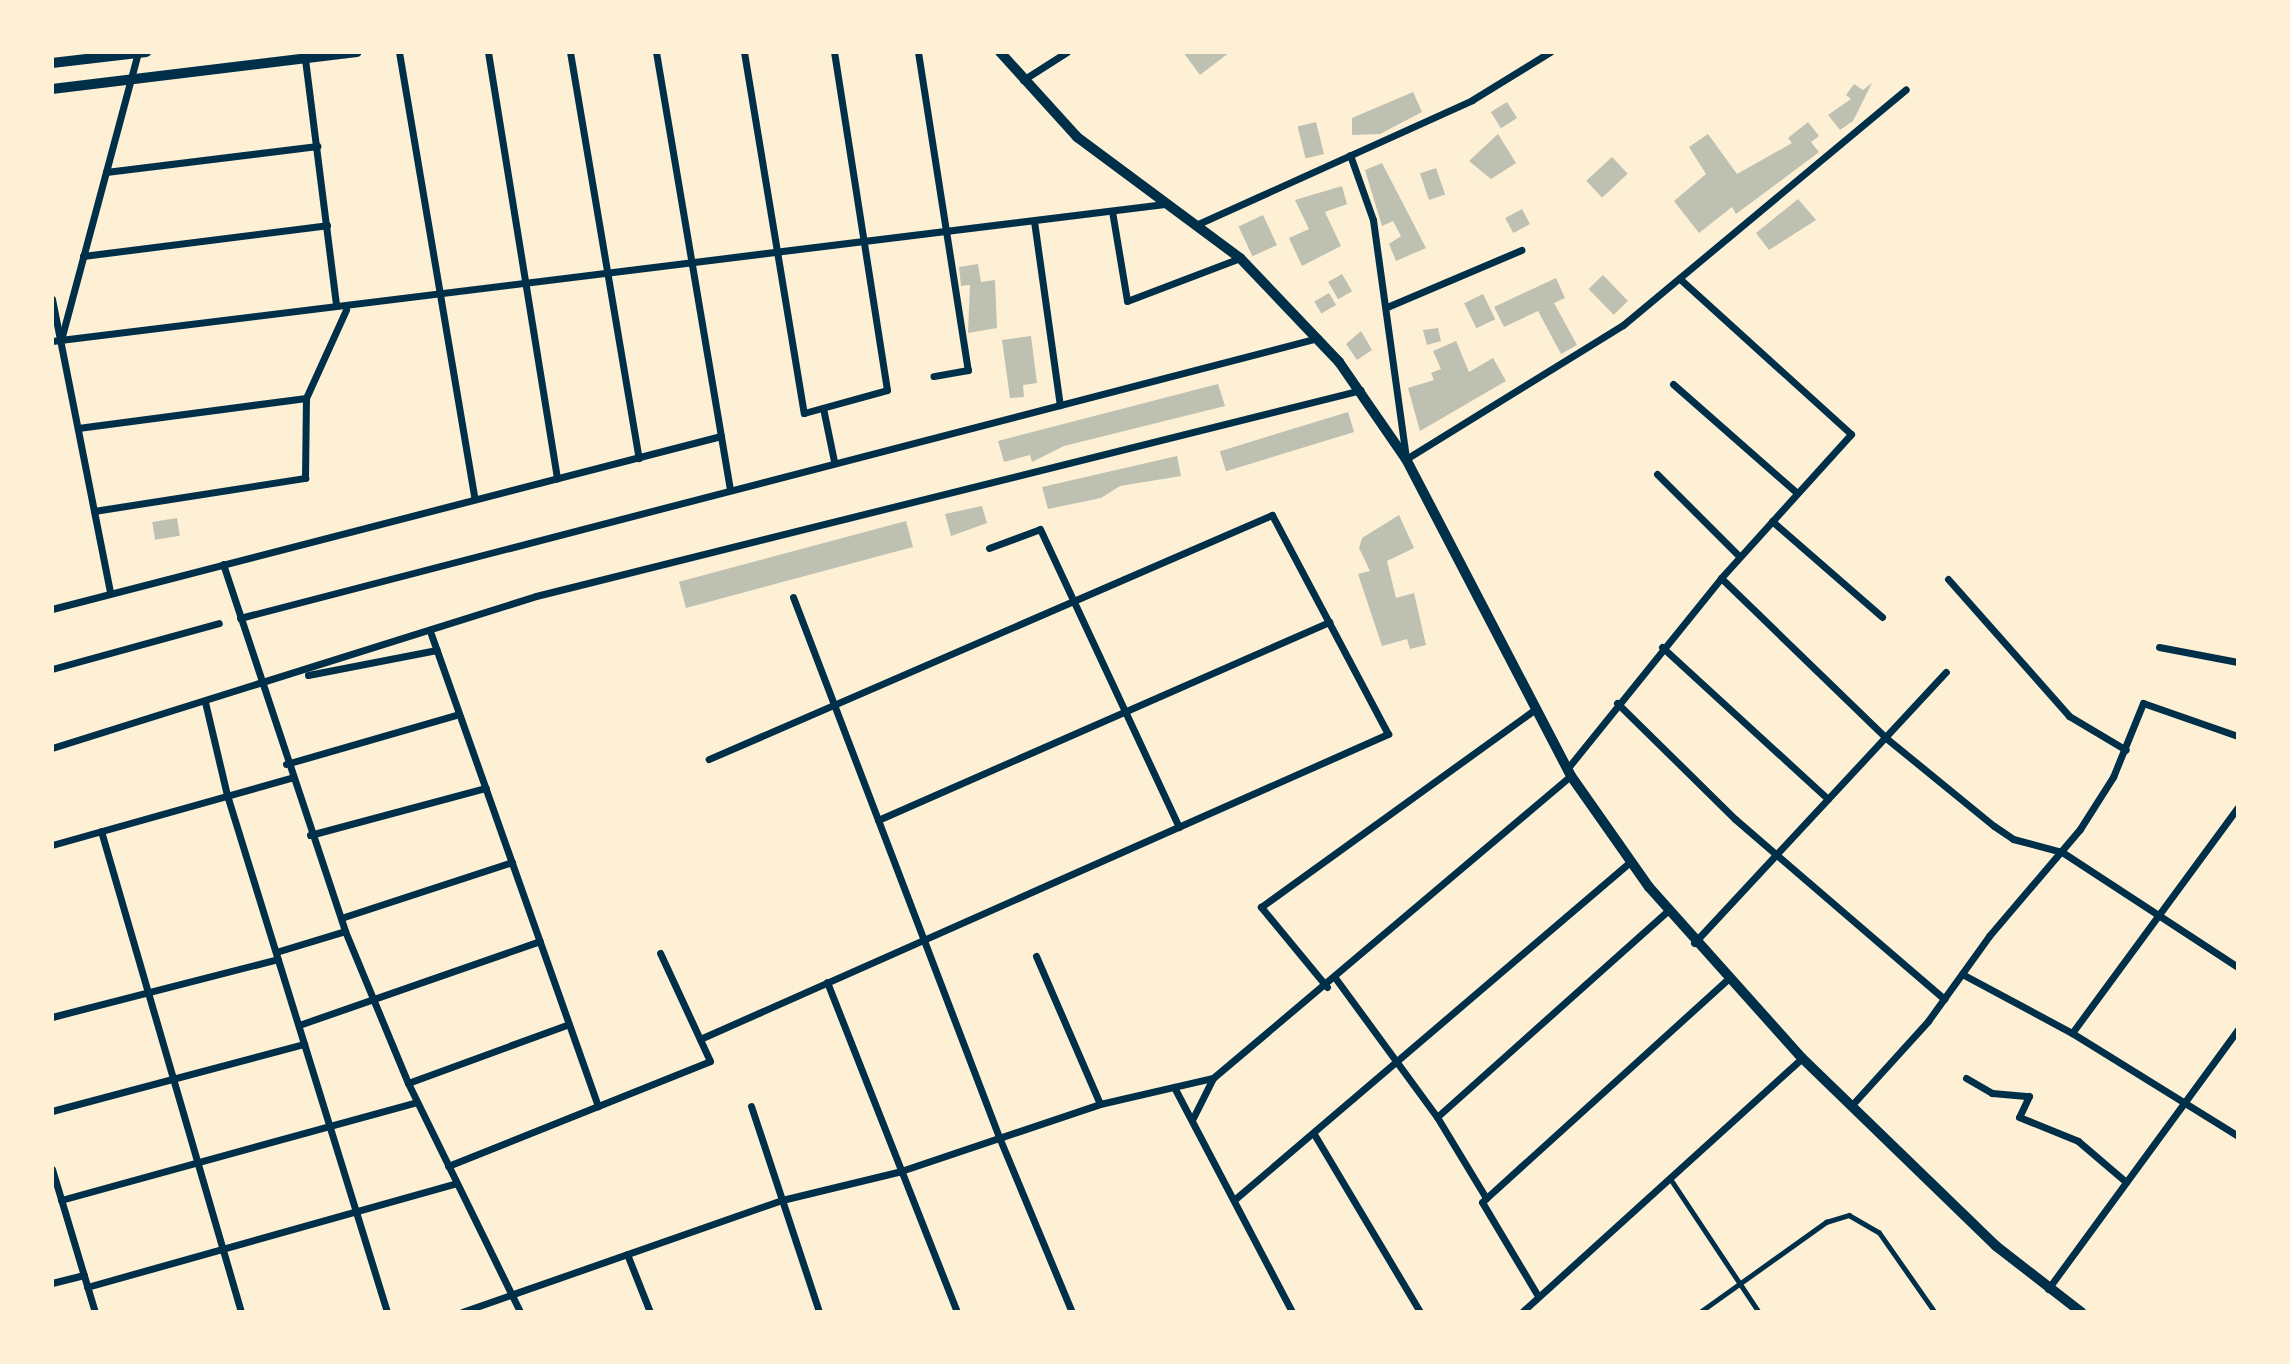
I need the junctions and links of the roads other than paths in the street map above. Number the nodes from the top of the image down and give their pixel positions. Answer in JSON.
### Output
{"nodes":[{"id":1,"x":357,"y":52,"type":"edge"},
{"id":2,"x":399,"y":52,"type":"edge"},
{"id":3,"x":488,"y":52,"type":"edge"},
{"id":4,"x":570,"y":52,"type":"edge"},
{"id":5,"x":656,"y":52,"type":"edge"},
{"id":6,"x":744,"y":52,"type":"edge"},
{"id":7,"x":834,"y":52,"type":"edge"},
{"id":8,"x":918,"y":52,"type":"edge"},
{"id":9,"x":1000,"y":52,"type":"edge"},
{"id":10,"x":1067,"y":52,"type":"edge"},
{"id":11,"x":1550,"y":52,"type":"edge"},
{"id":12,"x":141,"y":53,"type":"edge"},
{"id":13,"x":80,"y":56,"type":"edge"},
{"id":14,"x":305,"y":59,"type":"junction"},
{"id":15,"x":52,"y":64,"type":"edge"},
{"id":16,"x":130,"y":81,"type":"junction"},
{"id":17,"x":1022,"y":81,"type":"junction"},
{"id":18,"x":52,"y":89,"type":"edge"},
{"id":19,"x":1906,"y":89,"type":"dead end"},
{"id":20,"x":317,"y":146,"type":"junction"},
{"id":21,"x":1350,"y":155,"type":"junction"},
{"id":22,"x":106,"y":172,"type":"junction"},
{"id":23,"x":1166,"y":204,"type":"junction"},
{"id":24,"x":1112,"y":211,"type":"junction"},
{"id":25,"x":1034,"y":221,"type":"junction"},
{"id":26,"x":1198,"y":224,"type":"junction"},
{"id":27,"x":327,"y":225,"type":"junction"},
{"id":28,"x":948,"y":232,"type":"junction"},
{"id":29,"x":866,"y":243,"type":"junction"},
{"id":30,"x":1521,"y":250,"type":"dead end"},
{"id":31,"x":777,"y":254,"type":"junction"},
{"id":32,"x":83,"y":256,"type":"junction"},
{"id":33,"x":1240,"y":258,"type":"junction"},
{"id":34,"x":692,"y":265,"type":"junction"},
{"id":35,"x":608,"y":276,"type":"junction"},
{"id":36,"x":1680,"y":279,"type":"junction"},
{"id":37,"x":526,"y":287,"type":"junction"},
{"id":38,"x":440,"y":298,"type":"junction"},
{"id":39,"x":52,"y":299,"type":"edge"},
{"id":40,"x":336,"y":306,"type":"junction"},
{"id":41,"x":1387,"y":307,"type":"junction"},
{"id":42,"x":346,"y":310,"type":"junction"},
{"id":43,"x":1318,"y":338,"type":"junction"},
{"id":44,"x":57,"y":340,"type":"edge"},
{"id":45,"x":934,"y":376,"type":"dead end"},
{"id":46,"x":1673,"y":384,"type":"dead end"},
{"id":47,"x":1360,"y":390,"type":"junction"},
{"id":48,"x":306,"y":398,"type":"junction"},
{"id":49,"x":1059,"y":405,"type":"junction"},
{"id":50,"x":823,"y":408,"type":"junction"},
{"id":51,"x":78,"y":428,"type":"junction"},
{"id":52,"x":721,"y":436,"type":"junction"},
{"id":53,"x":639,"y":458,"type":"junction"},
{"id":54,"x":1406,"y":459,"type":"junction"},
{"id":55,"x":834,"y":461,"type":"junction"},
{"id":56,"x":1657,"y":474,"type":"dead end"},
{"id":57,"x":557,"y":478,"type":"junction"},
{"id":58,"x":730,"y":489,"type":"junction"},
{"id":59,"x":1797,"y":493,"type":"junction"},
{"id":60,"x":475,"y":499,"type":"junction"},
{"id":61,"x":94,"y":511,"type":"junction"},
{"id":62,"x":1772,"y":521,"type":"junction"},
{"id":63,"x":989,"y":548,"type":"dead end"},
{"id":64,"x":1740,"y":557,"type":"junction"},
{"id":65,"x":223,"y":564,"type":"junction"},
{"id":66,"x":1721,"y":578,"type":"junction"},
{"id":67,"x":1948,"y":579,"type":"dead end"},
{"id":68,"x":110,"y":593,"type":"junction"},
{"id":69,"x":793,"y":597,"type":"dead end"},
{"id":70,"x":1074,"y":601,"type":"junction"},
{"id":71,"x":52,"y":610,"type":"edge"},
{"id":72,"x":1882,"y":617,"type":"dead end"},
{"id":73,"x":240,"y":618,"type":"junction"},
{"id":74,"x":1329,"y":622,"type":"junction"},
{"id":75,"x":219,"y":623,"type":"dead end"},
{"id":76,"x":431,"y":634,"type":"junction"},
{"id":77,"x":1662,"y":647,"type":"junction"},
{"id":78,"x":2159,"y":647,"type":"dead end"},
{"id":79,"x":437,"y":650,"type":"junction"},
{"id":80,"x":2238,"y":662,"type":"edge"},
{"id":81,"x":52,"y":669,"type":"edge"},
{"id":82,"x":1947,"y":672,"type":"dead end"},
{"id":83,"x":263,"y":684,"type":"junction"},
{"id":84,"x":205,"y":702,"type":"junction"},
{"id":85,"x":1617,"y":703,"type":"junction"},
{"id":86,"x":834,"y":704,"type":"junction"},
{"id":87,"x":1534,"y":710,"type":"junction"},
{"id":88,"x":1125,"y":711,"type":"junction"},
{"id":89,"x":460,"y":714,"type":"junction"},
{"id":90,"x":2238,"y":736,"type":"edge"},
{"id":91,"x":1886,"y":738,"type":"junction"},
{"id":92,"x":52,"y":748,"type":"edge"},
{"id":93,"x":2126,"y":750,"type":"junction"},
{"id":94,"x":709,"y":759,"type":"dead end"},
{"id":95,"x":286,"y":764,"type":"junction"},
{"id":96,"x":1569,"y":772,"type":"junction"},
{"id":97,"x":291,"y":778,"type":"junction"},
{"id":98,"x":486,"y":788,"type":"junction"},
{"id":99,"x":227,"y":795,"type":"junction"},
{"id":100,"x":1828,"y":799,"type":"junction"},
{"id":101,"x":2238,"y":807,"type":"edge"},
{"id":102,"x":878,"y":820,"type":"junction"},
{"id":103,"x":1179,"y":827,"type":"junction"},
{"id":104,"x":101,"y":831,"type":"junction"},
{"id":105,"x":310,"y":835,"type":"junction"},
{"id":106,"x":52,"y":845,"type":"edge"},
{"id":107,"x":2062,"y":852,"type":"junction"},
{"id":108,"x":1777,"y":854,"type":"junction"},
{"id":109,"x":512,"y":862,"type":"junction"},
{"id":110,"x":1630,"y":862,"type":"junction"},
{"id":111,"x":1667,"y":911,"type":"junction"},
{"id":112,"x":2157,"y":914,"type":"junction"},
{"id":113,"x":341,"y":918,"type":"junction"},
{"id":114,"x":345,"y":931,"type":"junction"},
{"id":115,"x":540,"y":941,"type":"junction"},
{"id":116,"x":1694,"y":943,"type":"junction"},
{"id":117,"x":660,"y":953,"type":"dead end"},
{"id":118,"x":277,"y":956,"type":"junction"},
{"id":119,"x":1036,"y":956,"type":"dead end"},
{"id":120,"x":2238,"y":967,"type":"edge"},
{"id":121,"x":1962,"y":974,"type":"junction"},
{"id":122,"x":1336,"y":979,"type":"junction"},
{"id":123,"x":1727,"y":980,"type":"junction"},
{"id":124,"x":827,"y":982,"type":"junction"},
{"id":125,"x":1327,"y":987,"type":"junction"},
{"id":126,"x":146,"y":995,"type":"junction"},
{"id":127,"x":1944,"y":999,"type":"junction"},
{"id":128,"x":373,"y":1001,"type":"junction"},
{"id":129,"x":52,"y":1017,"type":"edge"},
{"id":130,"x":569,"y":1024,"type":"junction"},
{"id":131,"x":299,"y":1026,"type":"junction"},
{"id":132,"x":2238,"y":1029,"type":"edge"},
{"id":133,"x":2072,"y":1033,"type":"junction"},
{"id":134,"x":700,"y":1039,"type":"junction"},
{"id":135,"x":304,"y":1044,"type":"junction"},
{"id":136,"x":1802,"y":1058,"type":"junction"},
{"id":137,"x":1400,"y":1064,"type":"junction"},
{"id":138,"x":1213,"y":1078,"type":"junction"},
{"id":139,"x":1966,"y":1078,"type":"dead end"},
{"id":140,"x":170,"y":1079,"type":"junction"},
{"id":141,"x":408,"y":1083,"type":"junction"},
{"id":142,"x":1174,"y":1087,"type":"junction"},
{"id":143,"x":2185,"y":1101,"type":"junction"},
{"id":144,"x":417,"y":1102,"type":"junction"},
{"id":145,"x":1100,"y":1104,"type":"junction"},
{"id":146,"x":751,"y":1105,"type":"dead end"},
{"id":147,"x":598,"y":1106,"type":"junction"},
{"id":148,"x":1851,"y":1106,"type":"junction"},
{"id":149,"x":52,"y":1111,"type":"edge"},
{"id":150,"x":1437,"y":1118,"type":"junction"},
{"id":151,"x":1192,"y":1120,"type":"junction"},
{"id":152,"x":330,"y":1126,"type":"junction"},
{"id":153,"x":1314,"y":1134,"type":"junction"},
{"id":154,"x":2238,"y":1136,"type":"edge"},
{"id":155,"x":999,"y":1137,"type":"junction"},
{"id":156,"x":196,"y":1162,"type":"junction"},
{"id":157,"x":448,"y":1166,"type":"junction"},
{"id":158,"x":52,"y":1169,"type":"edge"},
{"id":159,"x":898,"y":1172,"type":"junction"},
{"id":160,"x":1670,"y":1178,"type":"junction"},
{"id":161,"x":2126,"y":1182,"type":"junction"},
{"id":162,"x":55,"y":1183,"type":"edge"},
{"id":163,"x":456,"y":1183,"type":"junction"},
{"id":164,"x":1486,"y":1198,"type":"junction"},
{"id":165,"x":61,"y":1199,"type":"junction"},
{"id":166,"x":782,"y":1200,"type":"junction"},
{"id":167,"x":1234,"y":1200,"type":"junction"},
{"id":168,"x":356,"y":1211,"type":"junction"},
{"id":169,"x":222,"y":1249,"type":"junction"},
{"id":170,"x":627,"y":1254,"type":"junction"},
{"id":171,"x":84,"y":1275,"type":"junction"},
{"id":172,"x":52,"y":1283,"type":"edge"},
{"id":173,"x":1741,"y":1284,"type":"junction"},
{"id":174,"x":88,"y":1287,"type":"junction"},
{"id":175,"x":2048,"y":1289,"type":"junction"},
{"id":176,"x":512,"y":1294,"type":"junction"},
{"id":177,"x":1538,"y":1296,"type":"junction"},
{"id":178,"x":95,"y":1311,"type":"edge"},
{"id":179,"x":241,"y":1311,"type":"edge"},
{"id":180,"x":387,"y":1311,"type":"edge"},
{"id":181,"x":462,"y":1311,"type":"edge"},
{"id":182,"x":520,"y":1311,"type":"edge"},
{"id":183,"x":650,"y":1311,"type":"edge"},
{"id":184,"x":819,"y":1311,"type":"edge"},
{"id":185,"x":957,"y":1311,"type":"edge"},
{"id":186,"x":1072,"y":1311,"type":"edge"},
{"id":187,"x":1292,"y":1311,"type":"edge"},
{"id":188,"x":1420,"y":1311,"type":"edge"},
{"id":189,"x":1522,"y":1311,"type":"edge"},
{"id":190,"x":1700,"y":1311,"type":"edge"},
{"id":191,"x":1759,"y":1311,"type":"edge"},
{"id":192,"x":1935,"y":1311,"type":"edge"},
{"id":193,"x":2081,"y":1311,"type":"edge"}],
"edges":[{"from":1,"to":14,"type":"street"},
{"from":2,"to":38,"type":"street"},
{"from":3,"to":37,"type":"street"},
{"from":4,"to":35,"type":"street"},
{"from":5,"to":34,"type":"street"},
{"from":6,"to":31,"type":"street"},
{"from":7,"to":29,"type":"street"},
{"from":8,"to":28,"type":"street"},
{"from":9,"to":17,"type":"street"},
{"from":10,"to":17,"type":"street"},
{"from":11,"to":21,"type":"street"},
{"from":12,"to":13,"type":"street"},
{"from":12,"to":16,"type":"street"},
{"from":13,"to":15,"type":"street"},
{"from":14,"to":16,"type":"street"},
{"from":14,"to":20,"type":"street"},
{"from":16,"to":18,"type":"street"},
{"from":16,"to":22,"type":"street"},
{"from":17,"to":23,"type":"street"},
{"from":19,"to":36,"type":"street"},
{"from":20,"to":22,"type":"street"},
{"from":20,"to":27,"type":"street"},
{"from":21,"to":26,"type":"street"},
{"from":21,"to":41,"type":"street"},
{"from":22,"to":32,"type":"street"},
{"from":23,"to":24,"type":"street"},
{"from":23,"to":26,"type":"street"},
{"from":24,"to":25,"type":"street"},
{"from":24,"to":33,"type":"street"},
{"from":25,"to":28,"type":"street"},
{"from":25,"to":49,"type":"street"},
{"from":26,"to":33,"type":"street"},
{"from":27,"to":32,"type":"street"},
{"from":27,"to":40,"type":"street"},
{"from":28,"to":29,"type":"street"},
{"from":28,"to":45,"type":"street"},
{"from":29,"to":31,"type":"street"},
{"from":29,"to":50,"type":"street"},
{"from":30,"to":41,"type":"street"},
{"from":31,"to":34,"type":"street"},
{"from":31,"to":50,"type":"street"},
{"from":32,"to":44,"type":"street"},
{"from":33,"to":43,"type":"street"},
{"from":34,"to":35,"type":"street"},
{"from":34,"to":52,"type":"street"},
{"from":35,"to":37,"type":"street"},
{"from":35,"to":53,"type":"street"},
{"from":36,"to":54,"type":"street"},
{"from":36,"to":59,"type":"street"},
{"from":37,"to":38,"type":"street"},
{"from":37,"to":57,"type":"street"},
{"from":38,"to":42,"type":"street"},
{"from":38,"to":60,"type":"street"},
{"from":39,"to":44,"type":"street"},
{"from":40,"to":42,"type":"street"},
{"from":40,"to":44,"type":"street"},
{"from":41,"to":54,"type":"street"},
{"from":42,"to":48,"type":"street"},
{"from":43,"to":47,"type":"street"},
{"from":43,"to":49,"type":"street"},
{"from":44,"to":51,"type":"street"},
{"from":46,"to":59,"type":"street"},
{"from":47,"to":54,"type":"street"},
{"from":47,"to":76,"type":"street"},
{"from":48,"to":51,"type":"street"},
{"from":48,"to":61,"type":"street"},
{"from":49,"to":55,"type":"street"},
{"from":50,"to":55,"type":"street"},
{"from":51,"to":61,"type":"street"},
{"from":52,"to":53,"type":"street"},
{"from":52,"to":58,"type":"street"},
{"from":53,"to":57,"type":"street"},
{"from":54,"to":87,"type":"street"},
{"from":55,"to":58,"type":"street"},
{"from":56,"to":64,"type":"street"},
{"from":57,"to":60,"type":"street"},
{"from":58,"to":73,"type":"street"},
{"from":59,"to":62,"type":"street"},
{"from":60,"to":65,"type":"street"},
{"from":61,"to":68,"type":"street"},
{"from":62,"to":64,"type":"street"},
{"from":62,"to":72,"type":"street"},
{"from":63,"to":70,"type":"street"},
{"from":64,"to":66,"type":"street"},
{"from":65,"to":68,"type":"street"},
{"from":65,"to":73,"type":"street"},
{"from":66,"to":77,"type":"street"},
{"from":66,"to":91,"type":"street"},
{"from":67,"to":93,"type":"street"},
{"from":68,"to":71,"type":"street"},
{"from":69,"to":86,"type":"street"},
{"from":70,"to":74,"type":"street"},
{"from":70,"to":86,"type":"street"},
{"from":70,"to":88,"type":"street"},
{"from":73,"to":83,"type":"street"},
{"from":74,"to":88,"type":"street"},
{"from":74,"to":103,"type":"street"},
{"from":75,"to":81,"type":"street"},
{"from":76,"to":79,"type":"street"},
{"from":76,"to":83,"type":"street"},
{"from":77,"to":85,"type":"street"},
{"from":77,"to":100,"type":"street"},
{"from":78,"to":80,"type":"street"},
{"from":79,"to":83,"type":"street"},
{"from":79,"to":89,"type":"street"},
{"from":82,"to":91,"type":"street"},
{"from":83,"to":84,"type":"street"},
{"from":83,"to":95,"type":"street"},
{"from":84,"to":92,"type":"street"},
{"from":84,"to":99,"type":"street"},
{"from":85,"to":96,"type":"street"},
{"from":85,"to":108,"type":"street"},
{"from":86,"to":94,"type":"street"},
{"from":86,"to":102,"type":"street"},
{"from":87,"to":96,"type":"street"},
{"from":87,"to":125,"type":"street"},
{"from":88,"to":102,"type":"street"},
{"from":88,"to":103,"type":"street"},
{"from":89,"to":95,"type":"street"},
{"from":89,"to":98,"type":"street"},
{"from":90,"to":93,"type":"street"},
{"from":91,"to":100,"type":"street"},
{"from":91,"to":107,"type":"street"},
{"from":93,"to":107,"type":"street"},
{"from":95,"to":97,"type":"street"},
{"from":96,"to":110,"type":"street"},
{"from":96,"to":122,"type":"street"},
{"from":97,"to":99,"type":"street"},
{"from":97,"to":105,"type":"street"},
{"from":98,"to":105,"type":"street"},
{"from":98,"to":109,"type":"street"},
{"from":99,"to":104,"type":"street"},
{"from":99,"to":118,"type":"street"},
{"from":100,"to":108,"type":"street"},
{"from":101,"to":112,"type":"street"},
{"from":102,"to":155,"type":"street"},
{"from":103,"to":124,"type":"street"},
{"from":104,"to":106,"type":"street"},
{"from":104,"to":126,"type":"street"},
{"from":105,"to":113,"type":"street"},
{"from":107,"to":112,"type":"street"},
{"from":107,"to":121,"type":"street"},
{"from":108,"to":116,"type":"street"},
{"from":108,"to":127,"type":"street"},
{"from":109,"to":113,"type":"street"},
{"from":109,"to":115,"type":"street"},
{"from":110,"to":111,"type":"street"},
{"from":110,"to":137,"type":"street"},
{"from":111,"to":116,"type":"street"},
{"from":111,"to":150,"type":"street"},
{"from":112,"to":120,"type":"street"},
{"from":112,"to":133,"type":"street"},
{"from":113,"to":114,"type":"street"},
{"from":114,"to":118,"type":"street"},
{"from":114,"to":128,"type":"street"},
{"from":115,"to":128,"type":"street"},
{"from":115,"to":130,"type":"street"},
{"from":116,"to":123,"type":"street"},
{"from":117,"to":134,"type":"street"},
{"from":118,"to":126,"type":"street"},
{"from":118,"to":131,"type":"street"},
{"from":119,"to":145,"type":"street"},
{"from":121,"to":127,"type":"street"},
{"from":121,"to":133,"type":"street"},
{"from":122,"to":125,"type":"street"},
{"from":122,"to":137,"type":"street"},
{"from":123,"to":136,"type":"street"},
{"from":123,"to":164,"type":"street"},
{"from":124,"to":134,"type":"street"},
{"from":124,"to":159,"type":"street"},
{"from":125,"to":138,"type":"street"},
{"from":126,"to":129,"type":"street"},
{"from":126,"to":140,"type":"street"},
{"from":127,"to":148,"type":"street"},
{"from":128,"to":131,"type":"street"},
{"from":128,"to":141,"type":"street"},
{"from":130,"to":141,"type":"street"},
{"from":130,"to":147,"type":"street"},
{"from":131,"to":135,"type":"street"},
{"from":132,"to":143,"type":"street"},
{"from":133,"to":143,"type":"street"},
{"from":134,"to":147,"type":"street"},
{"from":135,"to":140,"type":"street"},
{"from":135,"to":152,"type":"street"},
{"from":136,"to":148,"type":"street"},
{"from":136,"to":160,"type":"street"},
{"from":137,"to":150,"type":"street"},
{"from":137,"to":153,"type":"street"},
{"from":138,"to":142,"type":"street"},
{"from":138,"to":151,"type":"street"},
{"from":139,"to":161,"type":"street"},
{"from":140,"to":149,"type":"street"},
{"from":140,"to":156,"type":"street"},
{"from":141,"to":144,"type":"street"},
{"from":142,"to":145,"type":"street"},
{"from":142,"to":151,"type":"street"},
{"from":143,"to":154,"type":"street"},
{"from":143,"to":161,"type":"street"},
{"from":144,"to":152,"type":"street"},
{"from":144,"to":157,"type":"street"},
{"from":145,"to":155,"type":"street"},
{"from":146,"to":166,"type":"street"},
{"from":147,"to":157,"type":"street"},
{"from":148,"to":175,"type":"street"},
{"from":150,"to":164,"type":"street"},
{"from":151,"to":167,"type":"street"},
{"from":152,"to":156,"type":"street"},
{"from":152,"to":168,"type":"street"},
{"from":153,"to":167,"type":"street"},
{"from":153,"to":188,"type":"street"},
{"from":155,"to":159,"type":"street"},
{"from":155,"to":186,"type":"street"},
{"from":156,"to":165,"type":"street"},
{"from":156,"to":169,"type":"street"},
{"from":157,"to":163,"type":"street"},
{"from":158,"to":162,"type":"street"},
{"from":159,"to":166,"type":"street"},
{"from":159,"to":185,"type":"street"},
{"from":160,"to":173,"type":"lane"},
{"from":160,"to":177,"type":"street"},
{"from":161,"to":175,"type":"street"},
{"from":162,"to":165,"type":"street"},
{"from":163,"to":168,"type":"street"},
{"from":163,"to":176,"type":"street"},
{"from":164,"to":177,"type":"street"},
{"from":165,"to":171,"type":"street"},
{"from":166,"to":170,"type":"street"},
{"from":166,"to":184,"type":"street"},
{"from":167,"to":187,"type":"street"},
{"from":168,"to":169,"type":"street"},
{"from":168,"to":180,"type":"street"},
{"from":169,"to":174,"type":"street"},
{"from":169,"to":179,"type":"street"},
{"from":170,"to":176,"type":"street"},
{"from":170,"to":183,"type":"street"},
{"from":171,"to":172,"type":"street"},
{"from":171,"to":174,"type":"street"},
{"from":173,"to":190,"type":"lane"},
{"from":173,"to":191,"type":"lane"},
{"from":173,"to":192,"type":"lane"},
{"from":174,"to":178,"type":"street"},
{"from":175,"to":193,"type":"street"},
{"from":176,"to":181,"type":"street"},
{"from":176,"to":182,"type":"street"},
{"from":177,"to":189,"type":"street"}]}
